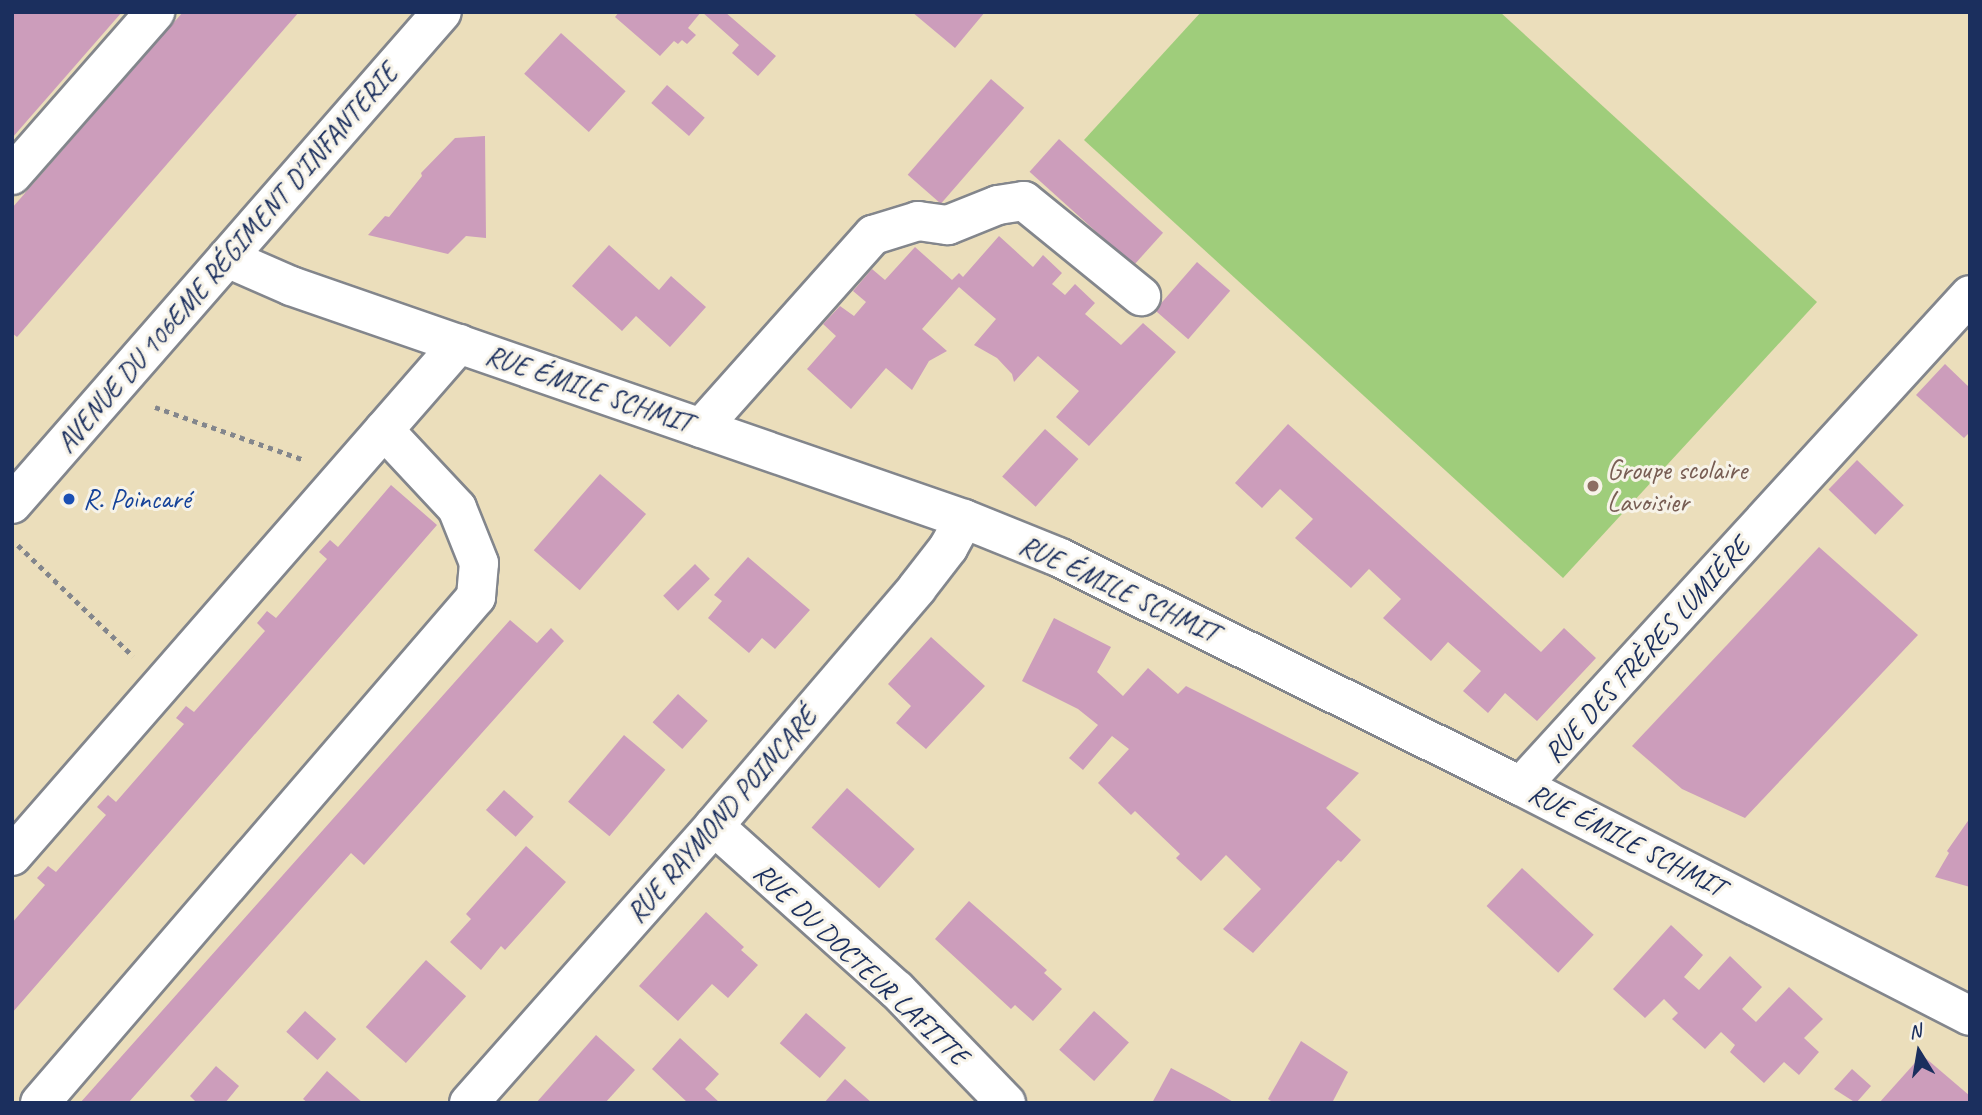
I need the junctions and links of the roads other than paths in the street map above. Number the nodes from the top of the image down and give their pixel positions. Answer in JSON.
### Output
{"nodes":[{"id":1,"x":155,"y":12,"type":"edge"},
{"id":2,"x":442,"y":12,"type":"edge"},
{"id":3,"x":12,"y":175,"type":"edge"},
{"id":4,"x":227,"y":258,"type":"junction"},
{"id":5,"x":1970,"y":295,"type":"edge"},
{"id":6,"x":1141,"y":296,"type":"dead end"},
{"id":7,"x":459,"y":344,"type":"junction"},
{"id":8,"x":701,"y":428,"type":"junction"},
{"id":9,"x":384,"y":430,"type":"junction"},
{"id":10,"x":12,"y":504,"type":"edge"},
{"id":11,"x":964,"y":519,"type":"junction"},
{"id":12,"x":1521,"y":786,"type":"junction"},
{"id":13,"x":714,"y":826,"type":"junction"},
{"id":14,"x":12,"y":856,"type":"edge"},
{"id":15,"x":1970,"y":1016,"type":"edge"},
{"id":16,"x":40,"y":1103,"type":"edge"},
{"id":17,"x":469,"y":1103,"type":"edge"},
{"id":18,"x":1006,"y":1103,"type":"edge"}],
"edges":[{"from":1,"to":3,"type":"street"},
{"from":2,"to":4,"type":"street","name":"AVENUE DU 106EME RÉGIMENT D'INFANTERIE"},
{"from":4,"to":7,"type":"street","name":"RUE ÉMILE SCHMIT"},
{"from":4,"to":10,"type":"street","name":"AVENUE DU 106EME RÉGIMENT D'INFANTERIE"},
{"from":5,"to":12,"type":"street","name":"RUE DES FRÈRES LUMIÈRE"},
{"from":6,"to":8,"type":"street"},
{"from":7,"to":8,"type":"street","name":"RUE ÉMILE SCHMIT"},
{"from":7,"to":9,"type":"street"},
{"from":8,"to":11,"type":"street","name":"RUE ÉMILE SCHMIT"},
{"from":9,"to":14,"type":"street"},
{"from":9,"to":16,"type":"street"},
{"from":11,"to":12,"type":"street","name":"RUE ÉMILE SCHMIT"},
{"from":11,"to":13,"type":"street","name":"RUE RAYMOND POINCARÉ"},
{"from":12,"to":15,"type":"street","name":"RUE ÉMILE SCHMIT"},
{"from":13,"to":17,"type":"street","name":"RUE RAYMOND POINCARÉ"},
{"from":13,"to":18,"type":"street","name":"RUE DU DOCTEUR LAFITTE"}]}
